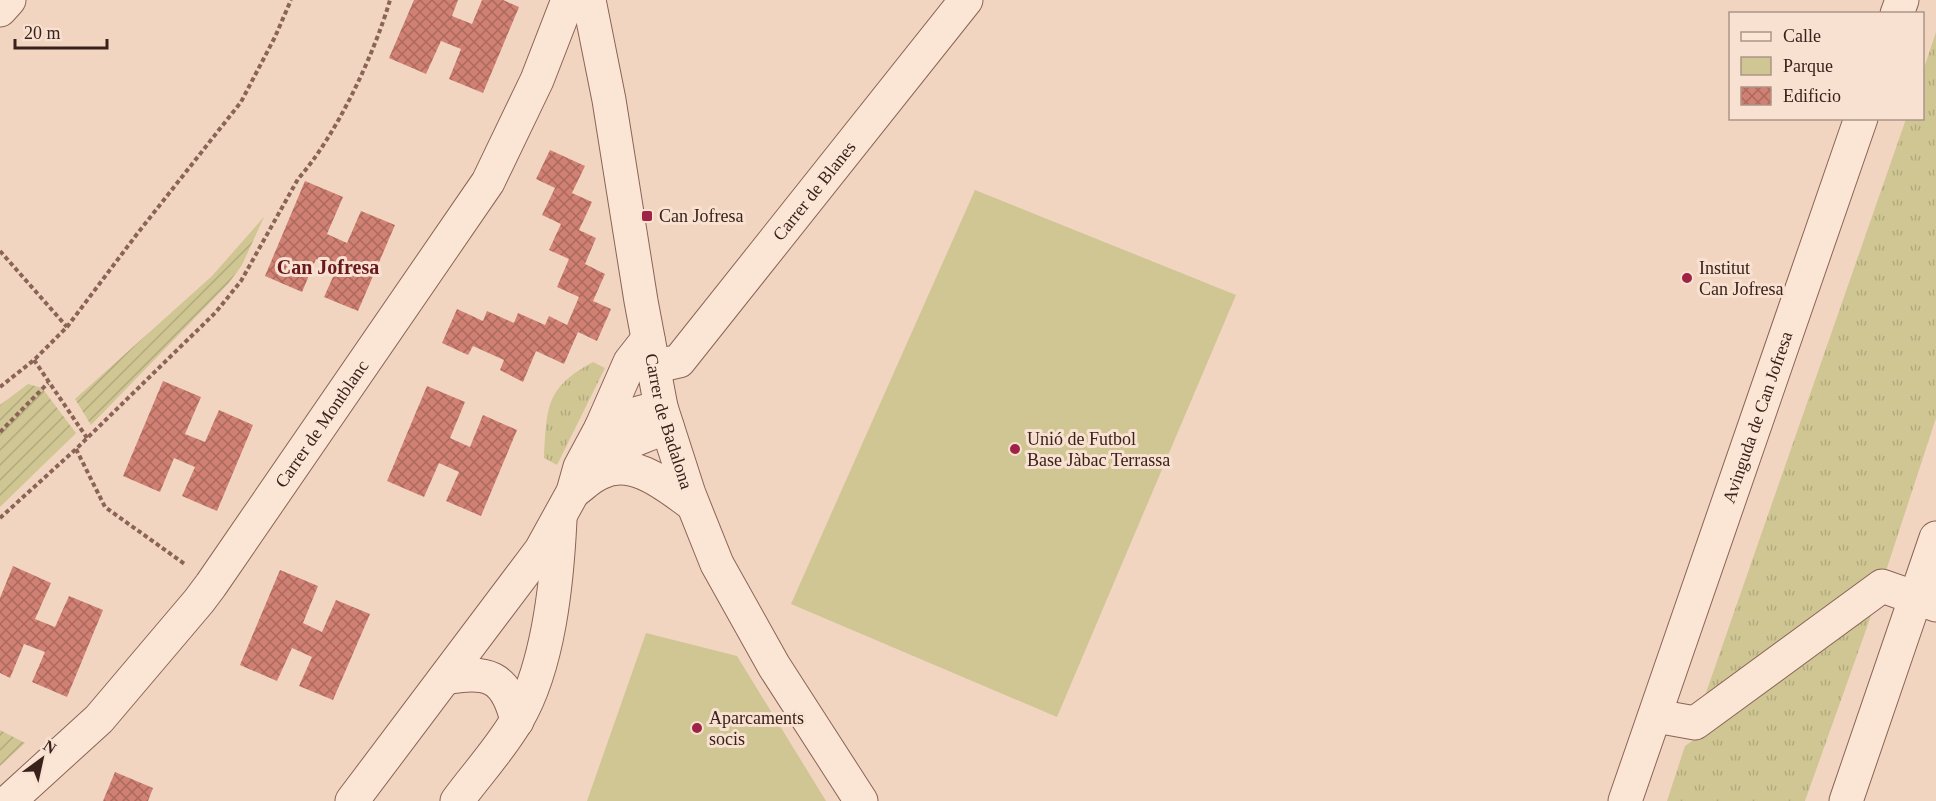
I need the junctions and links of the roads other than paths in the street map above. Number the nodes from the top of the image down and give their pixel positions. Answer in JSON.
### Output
{"nodes":[{"id":1,"x":9,"y":0,"type":"edge"},
{"id":2,"x":568,"y":0,"type":"edge"},
{"id":3,"x":590,"y":0,"type":"edge"},
{"id":4,"x":966,"y":0,"type":"edge"},
{"id":5,"x":0,"y":10,"type":"edge"},
{"id":6,"x":1860,"y":120,"type":"edge"},
{"id":7,"x":650,"y":353,"type":"junction"},
{"id":8,"x":664,"y":417,"type":"junction"},
{"id":9,"x":601,"y":428,"type":"junction"},
{"id":10,"x":600,"y":472,"type":"junction"},
{"id":11,"x":567,"y":504,"type":"junction"},
{"id":12,"x":692,"y":504,"type":"junction"},
{"id":13,"x":1936,"y":538,"type":"edge"},
{"id":14,"x":1926,"y":601,"type":"edge"},
{"id":15,"x":445,"y":678,"type":"junction"},
{"id":16,"x":1656,"y":716,"type":"junction"},
{"id":17,"x":517,"y":721,"type":"junction"},
{"id":18,"x":9,"y":801,"type":"edge"},
{"id":19,"x":352,"y":801,"type":"edge"},
{"id":20,"x":457,"y":801,"type":"edge"},
{"id":21,"x":861,"y":801,"type":"edge"},
{"id":22,"x":1625,"y":801,"type":"edge"},
{"id":23,"x":1846,"y":801,"type":"edge"}],
"edges":[{"from":1,"to":5,"type":"street"},
{"from":2,"to":18,"type":"street","name":"Carrer de Montblanc"},
{"from":3,"to":7,"type":"street","name":"Carrer de Badalona"},
{"from":4,"to":7,"type":"street","name":"Carrer de Blanes"},
{"from":6,"to":16,"type":"street","name":"Avinguda de Can Jofresa"},
{"from":7,"to":8,"type":"street","name":"Carrer de Badalona"},
{"from":7,"to":9,"type":"street"},
{"from":8,"to":9,"type":"street"},
{"from":8,"to":10,"type":"street"},
{"from":8,"to":12,"type":"street","name":"Carrer de Badalona"},
{"from":9,"to":11,"type":"street"},
{"from":10,"to":11,"type":"street"},
{"from":10,"to":12,"type":"street"},
{"from":11,"to":15,"type":"street"},
{"from":11,"to":17,"type":"street"},
{"from":12,"to":21,"type":"street","name":"Carrer de Badalona"},
{"from":13,"to":14,"type":"street"},
{"from":14,"to":16,"type":"street"},
{"from":14,"to":23,"type":"street"},
{"from":15,"to":17,"type":"street"},
{"from":15,"to":19,"type":"street"},
{"from":16,"to":22,"type":"street","name":"Avinguda de Can Jofresa"},
{"from":17,"to":20,"type":"street"}]}
